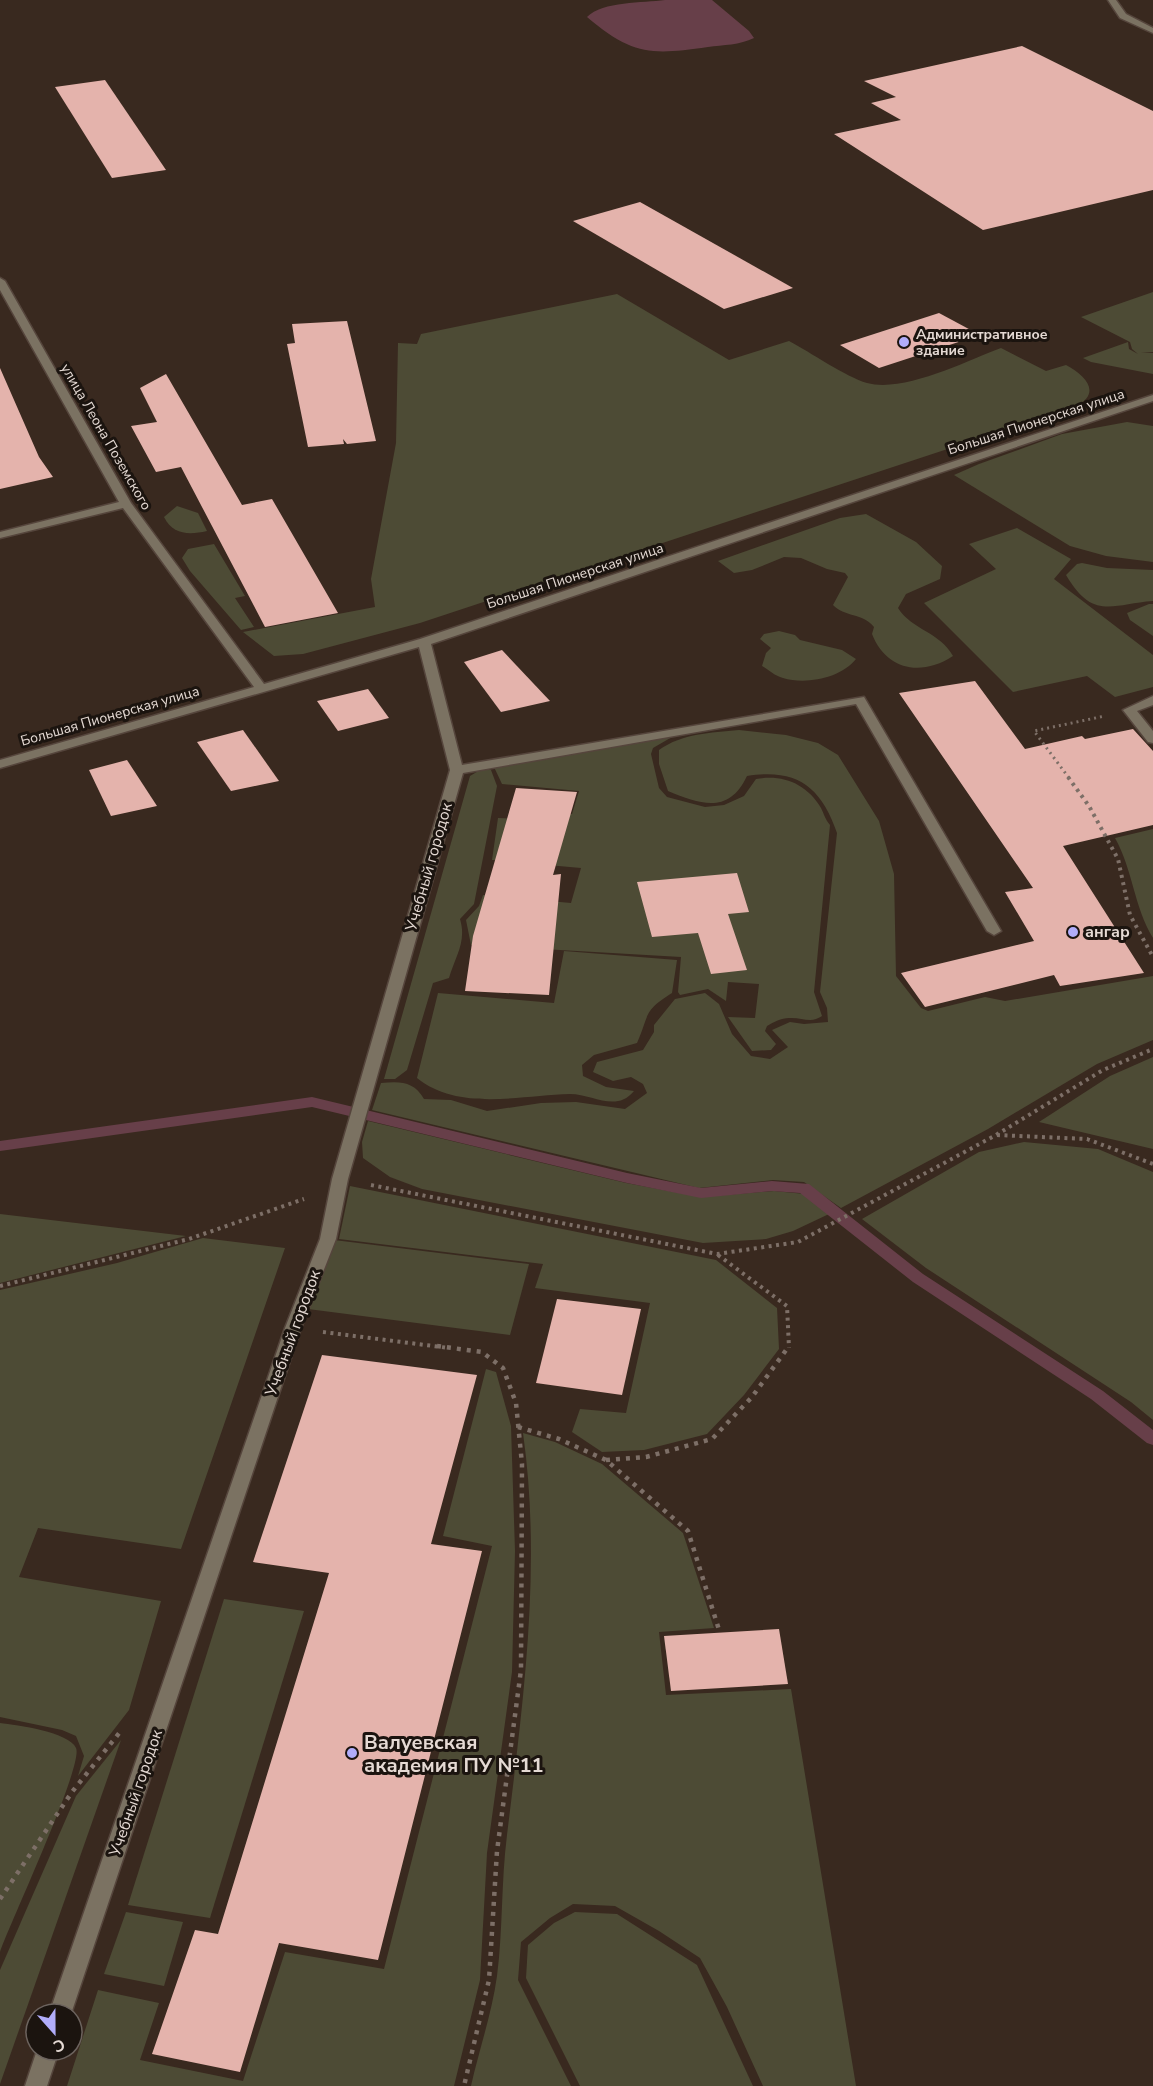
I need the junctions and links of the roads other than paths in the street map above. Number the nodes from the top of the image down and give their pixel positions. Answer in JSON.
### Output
{"nodes":[{"id":1,"x":1112,"y":0,"type":"edge"},
{"id":2,"x":1153,"y":31,"type":"edge"},
{"id":3,"x":0,"y":282,"type":"edge"},
{"id":4,"x":1153,"y":398,"type":"edge"},
{"id":5,"x":1140,"y":403,"type":"junction"},
{"id":6,"x":1153,"y":412,"type":"edge"},
{"id":7,"x":126,"y":504,"type":"junction"},
{"id":8,"x":0,"y":535,"type":"edge"},
{"id":9,"x":424,"y":642,"type":"junction"},
{"id":10,"x":261,"y":688,"type":"junction"},
{"id":11,"x":1153,"y":700,"type":"edge"},
{"id":12,"x":1153,"y":739,"type":"edge"},
{"id":13,"x":0,"y":764,"type":"edge"},
{"id":14,"x":457,"y":770,"type":"junction"},
{"id":15,"x":994,"y":931,"type":"dead end"},
{"id":16,"x":64,"y":2002,"type":"edge"},
{"id":17,"x":44,"y":2062,"type":"edge"},
{"id":18,"x":36,"y":2086,"type":"edge"}],
"edges":[{"from":1,"to":2,"type":"street"},
{"from":3,"to":7,"type":"street","name":"улица Леона Поземского"},
{"from":4,"to":5,"type":"street","name":"Большая Пионерская улица"},
{"from":5,"to":6,"type":"street"},
{"from":5,"to":9,"type":"street","name":"Большая Пионерская улица"},
{"from":7,"to":8,"type":"street"},
{"from":7,"to":10,"type":"street","name":"улица Леона Поземского"},
{"from":9,"to":10,"type":"street","name":"Большая Пионерская улица"},
{"from":9,"to":14,"type":"street"},
{"from":10,"to":13,"type":"street","name":"Большая Пионерская улица"},
{"from":11,"to":12,"type":"street"},
{"from":14,"to":15,"type":"street"},
{"from":14,"to":16,"type":"street","name":"Учебный городок"},
{"from":17,"to":18,"type":"street"}]}
